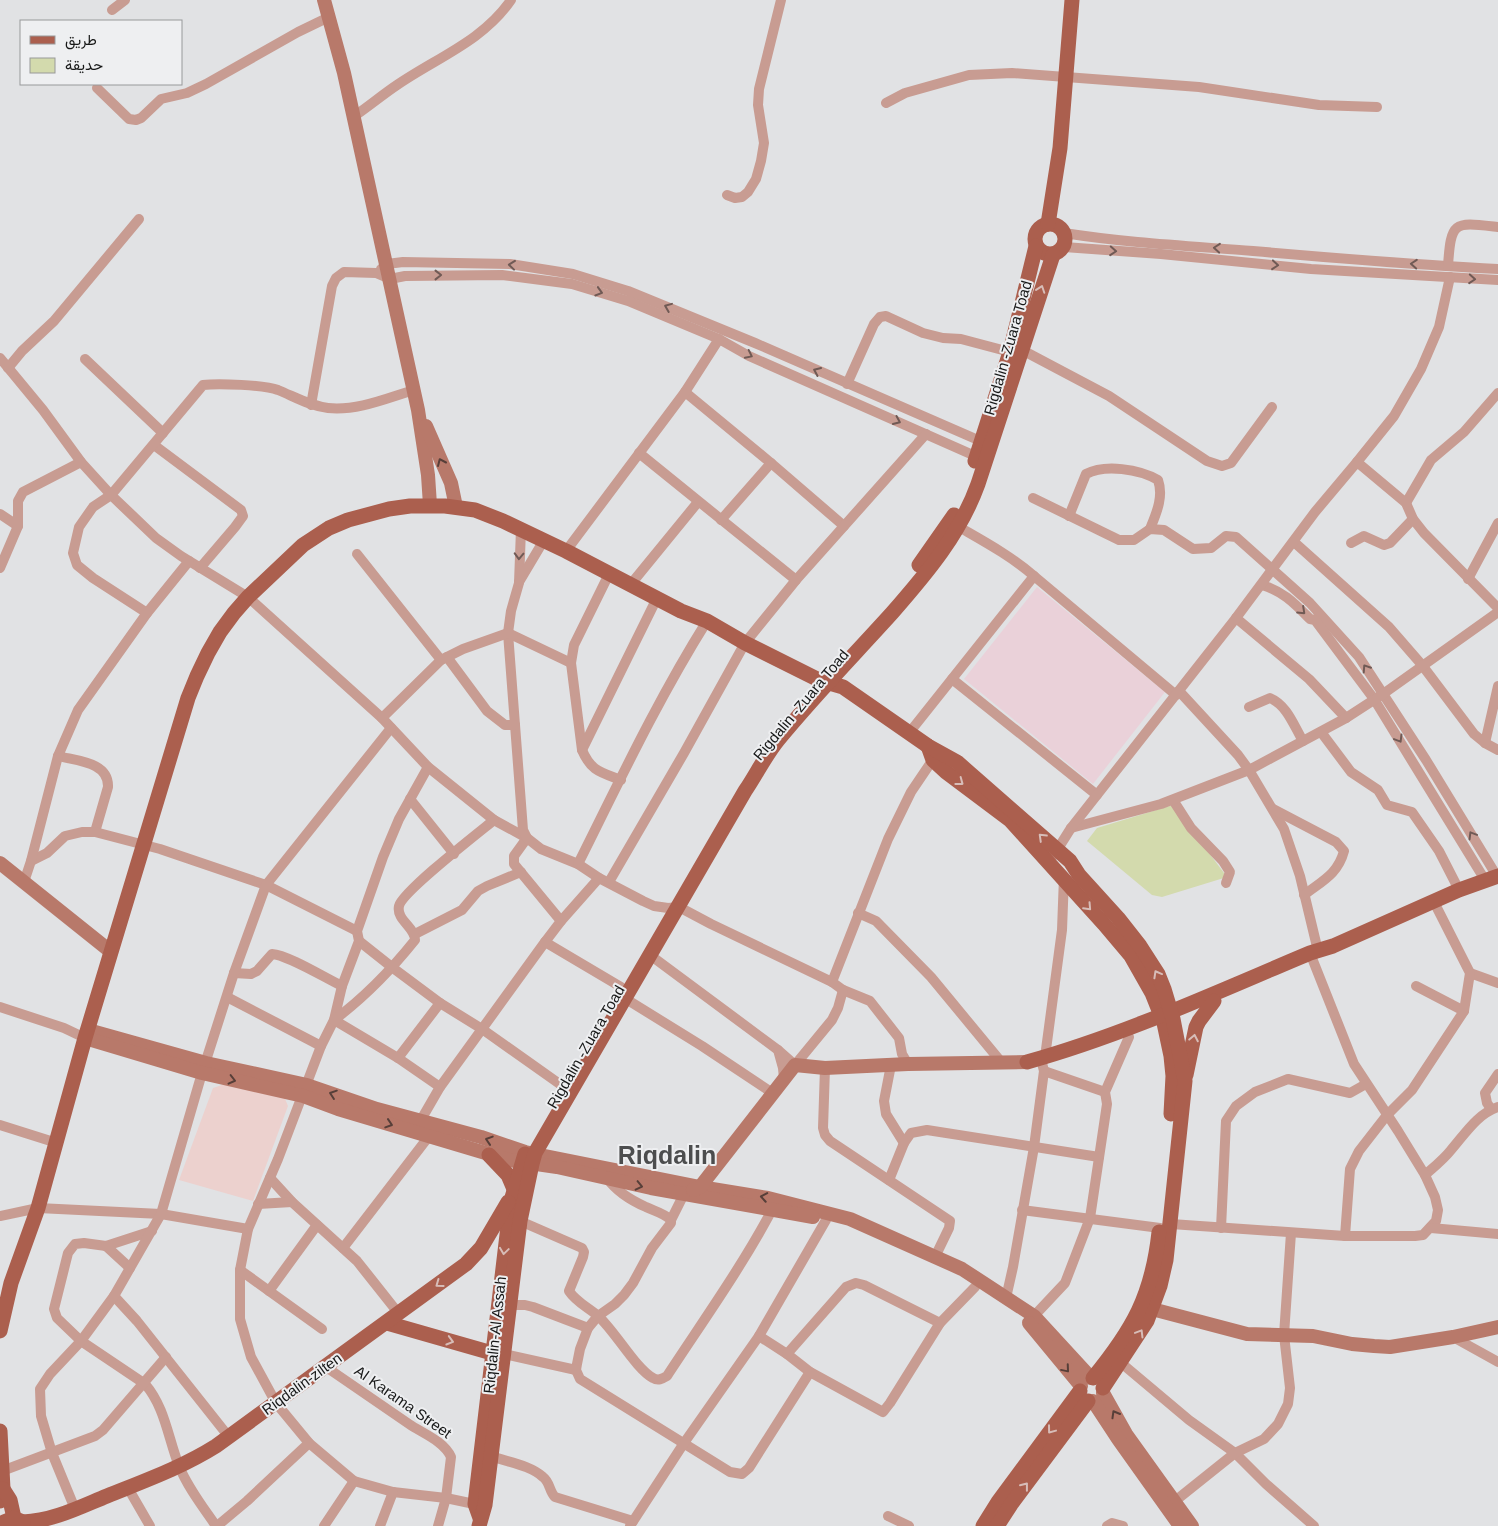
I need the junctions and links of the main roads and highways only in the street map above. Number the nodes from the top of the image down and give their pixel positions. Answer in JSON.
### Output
{"nodes":[{"id":1,"x":1072,"y":0,"type":"edge"},
{"id":2,"x":1048,"y":224,"type":"junction"},
{"id":3,"x":1060,"y":245,"type":"junction"},
{"id":4,"x":1036,"y":246,"type":"junction"},
{"id":5,"x":1016,"y":351,"type":"junction"},
{"id":6,"x":983,"y":451,"type":"junction"},
{"id":7,"x":824,"y":681,"type":"junction"},
{"id":8,"x":1052,"y":856,"type":"junction"},
{"id":9,"x":1495,"y":878,"type":"edge"},
{"id":10,"x":673,"y":907,"type":"junction"},
{"id":11,"x":1313,"y":955,"type":"junction"},
{"id":12,"x":623,"y":993,"type":"junction"},
{"id":13,"x":1214,"y":1001,"type":"junction"},
{"id":14,"x":1167,"y":1017,"type":"junction"},
{"id":15,"x":1144,"y":1031,"type":"junction"},
{"id":16,"x":1167,"y":1040,"type":"junction"},
{"id":17,"x":1185,"y":1081,"type":"junction"},
{"id":18,"x":489,"y":1155,"type":"road end"},
{"id":19,"x":529,"y":1158,"type":"junction"},
{"id":20,"x":514,"y":1191,"type":"junction"},
{"id":21,"x":1165,"y":1226,"type":"junction"},
{"id":22,"x":1147,"y":1307,"type":"junction"},
{"id":23,"x":386,"y":1323,"type":"junction"},
{"id":24,"x":0,"y":1331,"type":"edge"},
{"id":25,"x":499,"y":1346,"type":"junction"},
{"id":26,"x":1091,"y":1389,"type":"junction"},
{"id":27,"x":0,"y":1431,"type":"edge"},
{"id":28,"x":2,"y":1495,"type":"edge"},
{"id":29,"x":0,"y":1506,"type":"edge"},
{"id":30,"x":480,"y":1513,"type":"edge"},
{"id":31,"x":13,"y":1523,"type":"edge"},
{"id":32,"x":44,"y":1523,"type":"edge"},
{"id":33,"x":983,"y":1526,"type":"edge"},
{"id":34,"x":997,"y":1526,"type":"edge"}],
"edges":[{"from":1,"to":2,"type":"main road"},
{"from":2,"to":3,"type":"main road"},
{"from":2,"to":4,"type":"main road"},
{"from":3,"to":4,"type":"main road"},
{"from":5,"to":3,"type":"main road","name":"Rigdalin -Zuara Toad","one_way":true},
{"from":4,"to":5,"type":"main road","name":"Rigdalin -Zuara Toad"},
{"from":5,"to":6,"type":"main road","name":"Rigdalin -Zuara Toad"},
{"from":6,"to":7,"type":"main road","name":"Rigdalin -Zuara Toad"},
{"from":6,"to":7,"type":"main road","name":"Rigdalin -Zuara Toad"},
{"from":7,"to":8,"type":"main road"},
{"from":7,"to":10,"type":"main road","name":"Rigdalin -Zuara Toad"},
{"from":7,"to":24,"type":"main road"},
{"from":8,"to":14,"type":"main road","one_way":true},
{"from":14,"to":8,"type":"main road","one_way":true},
{"from":9,"to":11,"type":"main road"},
{"from":10,"to":12,"type":"main road","name":"Rigdalin -Zuara Toad"},
{"from":10,"to":12,"type":"main road","name":"Rigdalin -Zuara Toad"},
{"from":11,"to":13,"type":"main road"},
{"from":11,"to":14,"type":"main road"},
{"from":12,"to":19,"type":"main road","name":"Rigdalin -Zuara Toad"},
{"from":13,"to":14,"type":"main road"},
{"from":17,"to":13,"type":"main road","one_way":true},
{"from":14,"to":15,"type":"main road"},
{"from":14,"to":15,"type":"main road"},
{"from":14,"to":16,"type":"main road"},
{"from":14,"to":17,"type":"main road"},
{"from":15,"to":16,"type":"main road"},
{"from":16,"to":21,"type":"main road"},
{"from":17,"to":21,"type":"main road"},
{"from":18,"to":20,"type":"main road"},
{"from":19,"to":20,"type":"main road","name":"Riqdalin-Al Assah"},
{"from":19,"to":25,"type":"main road","name":"Riqdalin-Al Assah"},
{"from":20,"to":23,"type":"main road","name":"Riqdalin-zilten","one_way":true},
{"from":20,"to":25,"type":"main road","name":"Riqdalin-Al Assah","one_way":true},
{"from":21,"to":22,"type":"main road"},
{"from":22,"to":26,"type":"main road"},
{"from":26,"to":22,"type":"main road","one_way":true},
{"from":23,"to":25,"type":"main road","one_way":true},
{"from":23,"to":32,"type":"main road","name":"Riqdalin-zilten"},
{"from":25,"to":30,"type":"main road","name":"Riqdalin-Al Assah"},
{"from":25,"to":30,"type":"main road","name":"Riqdalin-Al Assah"},
{"from":26,"to":33,"type":"main road","one_way":true},
{"from":34,"to":26,"type":"main road","one_way":true},
{"from":27,"to":28,"type":"main road"},
{"from":28,"to":31,"type":"main road"},
{"from":29,"to":31,"type":"main road"},
{"from":31,"to":32,"type":"main road","name":"Riqdalin-zilten"}]}
